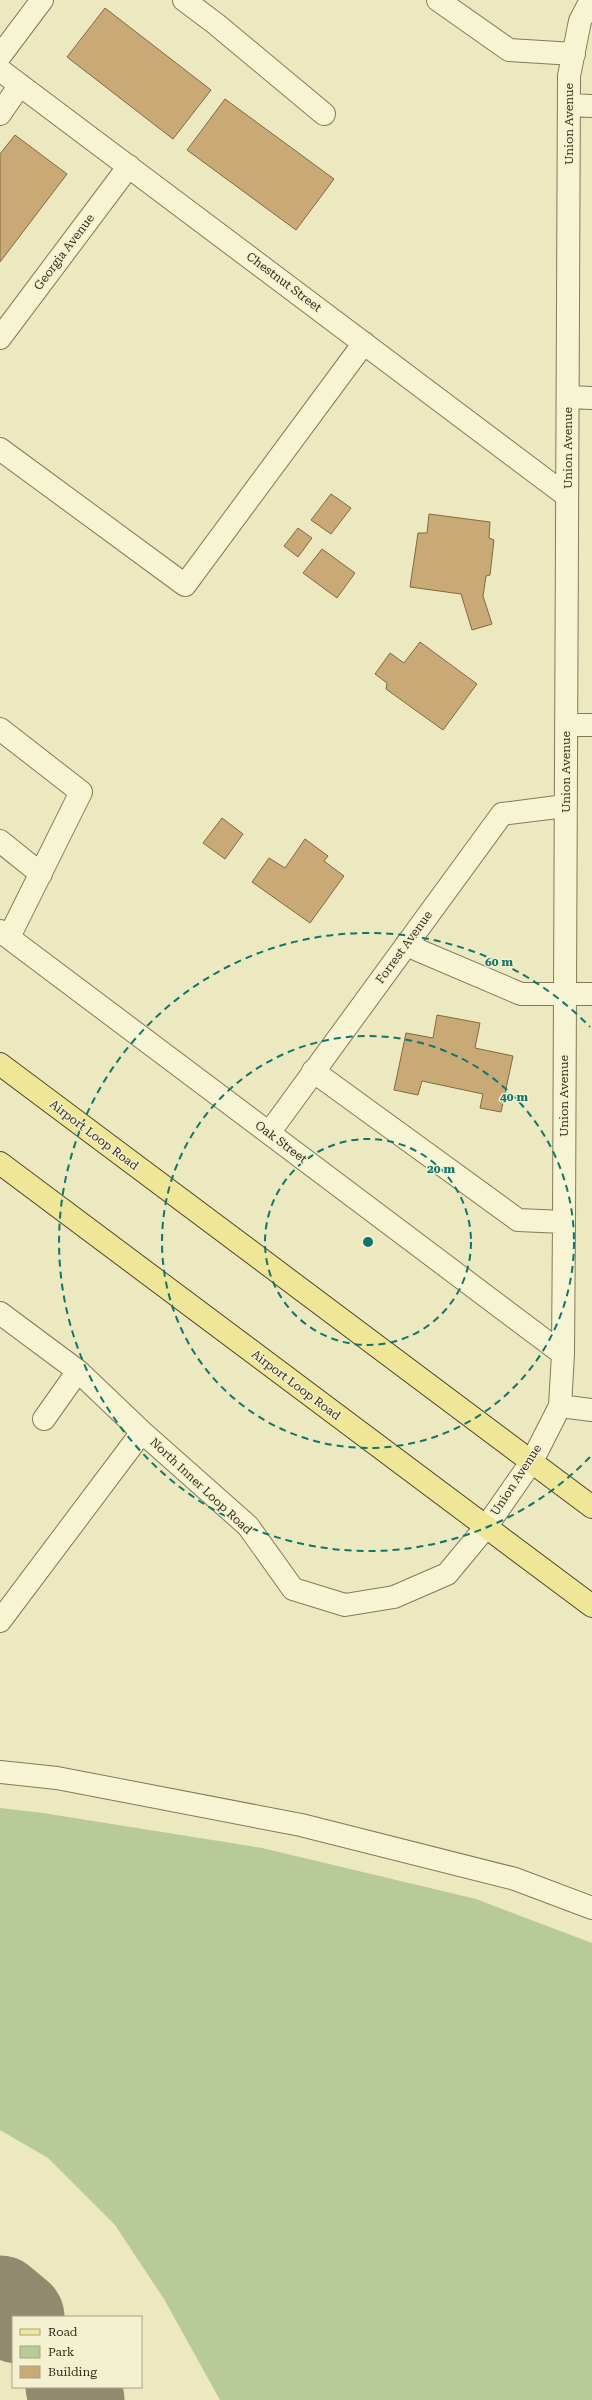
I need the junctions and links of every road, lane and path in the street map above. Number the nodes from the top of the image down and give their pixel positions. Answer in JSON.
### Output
{"nodes":[{"id":1,"x":42,"y":0,"type":"edge"},
{"id":2,"x":184,"y":0,"type":"edge"},
{"id":3,"x":438,"y":0,"type":"edge"},
{"id":4,"x":591,"y":0,"type":"edge"},
{"id":5,"x":574,"y":54,"type":"junction"},
{"id":6,"x":0,"y":56,"type":"edge"},
{"id":7,"x":0,"y":70,"type":"edge"},
{"id":8,"x":20,"y":85,"type":"junction"},
{"id":9,"x":569,"y":105,"type":"junction"},
{"id":10,"x":592,"y":106,"type":"edge"},
{"id":11,"x":0,"y":114,"type":"edge"},
{"id":12,"x":324,"y":114,"type":"dead end"},
{"id":13,"x":129,"y":166,"type":"junction"},
{"id":14,"x":0,"y":338,"type":"edge"},
{"id":15,"x":364,"y":343,"type":"junction"},
{"id":16,"x":568,"y":397,"type":"junction"},
{"id":17,"x":592,"y":398,"type":"edge"},
{"id":18,"x":0,"y":449,"type":"edge"},
{"id":19,"x":567,"y":496,"type":"junction"},
{"id":20,"x":566,"y":724,"type":"junction"},
{"id":21,"x":592,"y":725,"type":"edge"},
{"id":22,"x":0,"y":729,"type":"edge"},
{"id":23,"x":566,"y":806,"type":"junction"},
{"id":24,"x":0,"y":841,"type":"edge"},
{"id":25,"x":41,"y":874,"type":"junction"},
{"id":26,"x":4,"y":934,"type":"edge"},
{"id":27,"x":406,"y":945,"type":"junction"},
{"id":28,"x":564,"y":993,"type":"junction"},
{"id":29,"x":592,"y":994,"type":"edge"},
{"id":30,"x":0,"y":1064,"type":"edge"},
{"id":31,"x":313,"y":1071,"type":"junction"},
{"id":32,"x":268,"y":1133,"type":"junction"},
{"id":33,"x":0,"y":1163,"type":"edge"},
{"id":34,"x":564,"y":1222,"type":"junction"},
{"id":35,"x":0,"y":1313,"type":"edge"},
{"id":36,"x":563,"y":1354,"type":"junction"},
{"id":37,"x":78,"y":1371,"type":"junction"},
{"id":38,"x":560,"y":1406,"type":"junction"},
{"id":39,"x":592,"y":1410,"type":"edge"},
{"id":40,"x":44,"y":1419,"type":"dead end"},
{"id":41,"x":142,"y":1432,"type":"junction"},
{"id":42,"x":532,"y":1462,"type":"junction"},
{"id":43,"x":592,"y":1507,"type":"edge"},
{"id":44,"x":486,"y":1526,"type":"junction"},
{"id":45,"x":592,"y":1606,"type":"edge"},
{"id":46,"x":0,"y":1621,"type":"edge"},
{"id":47,"x":0,"y":1772,"type":"edge"},
{"id":48,"x":592,"y":1908,"type":"edge"}],
"edges":[{"from":1,"to":6,"type":"street"},
{"from":2,"to":12,"type":"street"},
{"from":3,"to":5,"type":"street"},
{"from":4,"to":5,"type":"street","name":"Union Avenue"},
{"from":5,"to":9,"type":"street","name":"Union Avenue"},
{"from":7,"to":8,"type":"street","name":"Chestnut Street"},
{"from":8,"to":11,"type":"street"},
{"from":8,"to":13,"type":"street","name":"Chestnut Street"},
{"from":9,"to":10,"type":"street"},
{"from":9,"to":16,"type":"street","name":"Union Avenue"},
{"from":13,"to":14,"type":"street","name":"Georgia Avenue"},
{"from":13,"to":15,"type":"street","name":"Chestnut Street"},
{"from":15,"to":18,"type":"street"},
{"from":15,"to":19,"type":"street","name":"Chestnut Street"},
{"from":16,"to":17,"type":"street"},
{"from":16,"to":19,"type":"street","name":"Union Avenue"},
{"from":19,"to":20,"type":"street","name":"Union Avenue"},
{"from":20,"to":21,"type":"street"},
{"from":20,"to":23,"type":"street","name":"Union Avenue"},
{"from":22,"to":25,"type":"street"},
{"from":23,"to":27,"type":"street","name":"Forrest Avenue"},
{"from":23,"to":28,"type":"street","name":"Union Avenue"},
{"from":24,"to":25,"type":"street"},
{"from":25,"to":26,"type":"street"},
{"from":26,"to":32,"type":"street","name":"Oak Street"},
{"from":27,"to":28,"type":"street"},
{"from":27,"to":31,"type":"street","name":"Forrest Avenue"},
{"from":28,"to":29,"type":"street"},
{"from":28,"to":34,"type":"street","name":"Union Avenue"},
{"from":30,"to":42,"type":"main road","name":"Airport Loop Road"},
{"from":31,"to":32,"type":"street","name":"Forrest Avenue"},
{"from":31,"to":34,"type":"street"},
{"from":32,"to":36,"type":"street","name":"Oak Street"},
{"from":33,"to":44,"type":"main road","name":"Airport Loop Road"},
{"from":34,"to":36,"type":"street","name":"Union Avenue"},
{"from":35,"to":37,"type":"street","name":"North Inner Loop Road"},
{"from":36,"to":38,"type":"street","name":"Union Avenue"},
{"from":37,"to":40,"type":"street"},
{"from":37,"to":41,"type":"street","name":"North Inner Loop Road"},
{"from":38,"to":39,"type":"street"},
{"from":38,"to":42,"type":"street","name":"Union Avenue"},
{"from":41,"to":44,"type":"street","name":"North Inner Loop Road"},
{"from":41,"to":46,"type":"street"},
{"from":42,"to":43,"type":"main road","name":"Airport Loop Road"},
{"from":42,"to":44,"type":"street","name":"Union Avenue"},
{"from":44,"to":45,"type":"main road","name":"Airport Loop Road"},
{"from":47,"to":48,"type":"street"}]}
